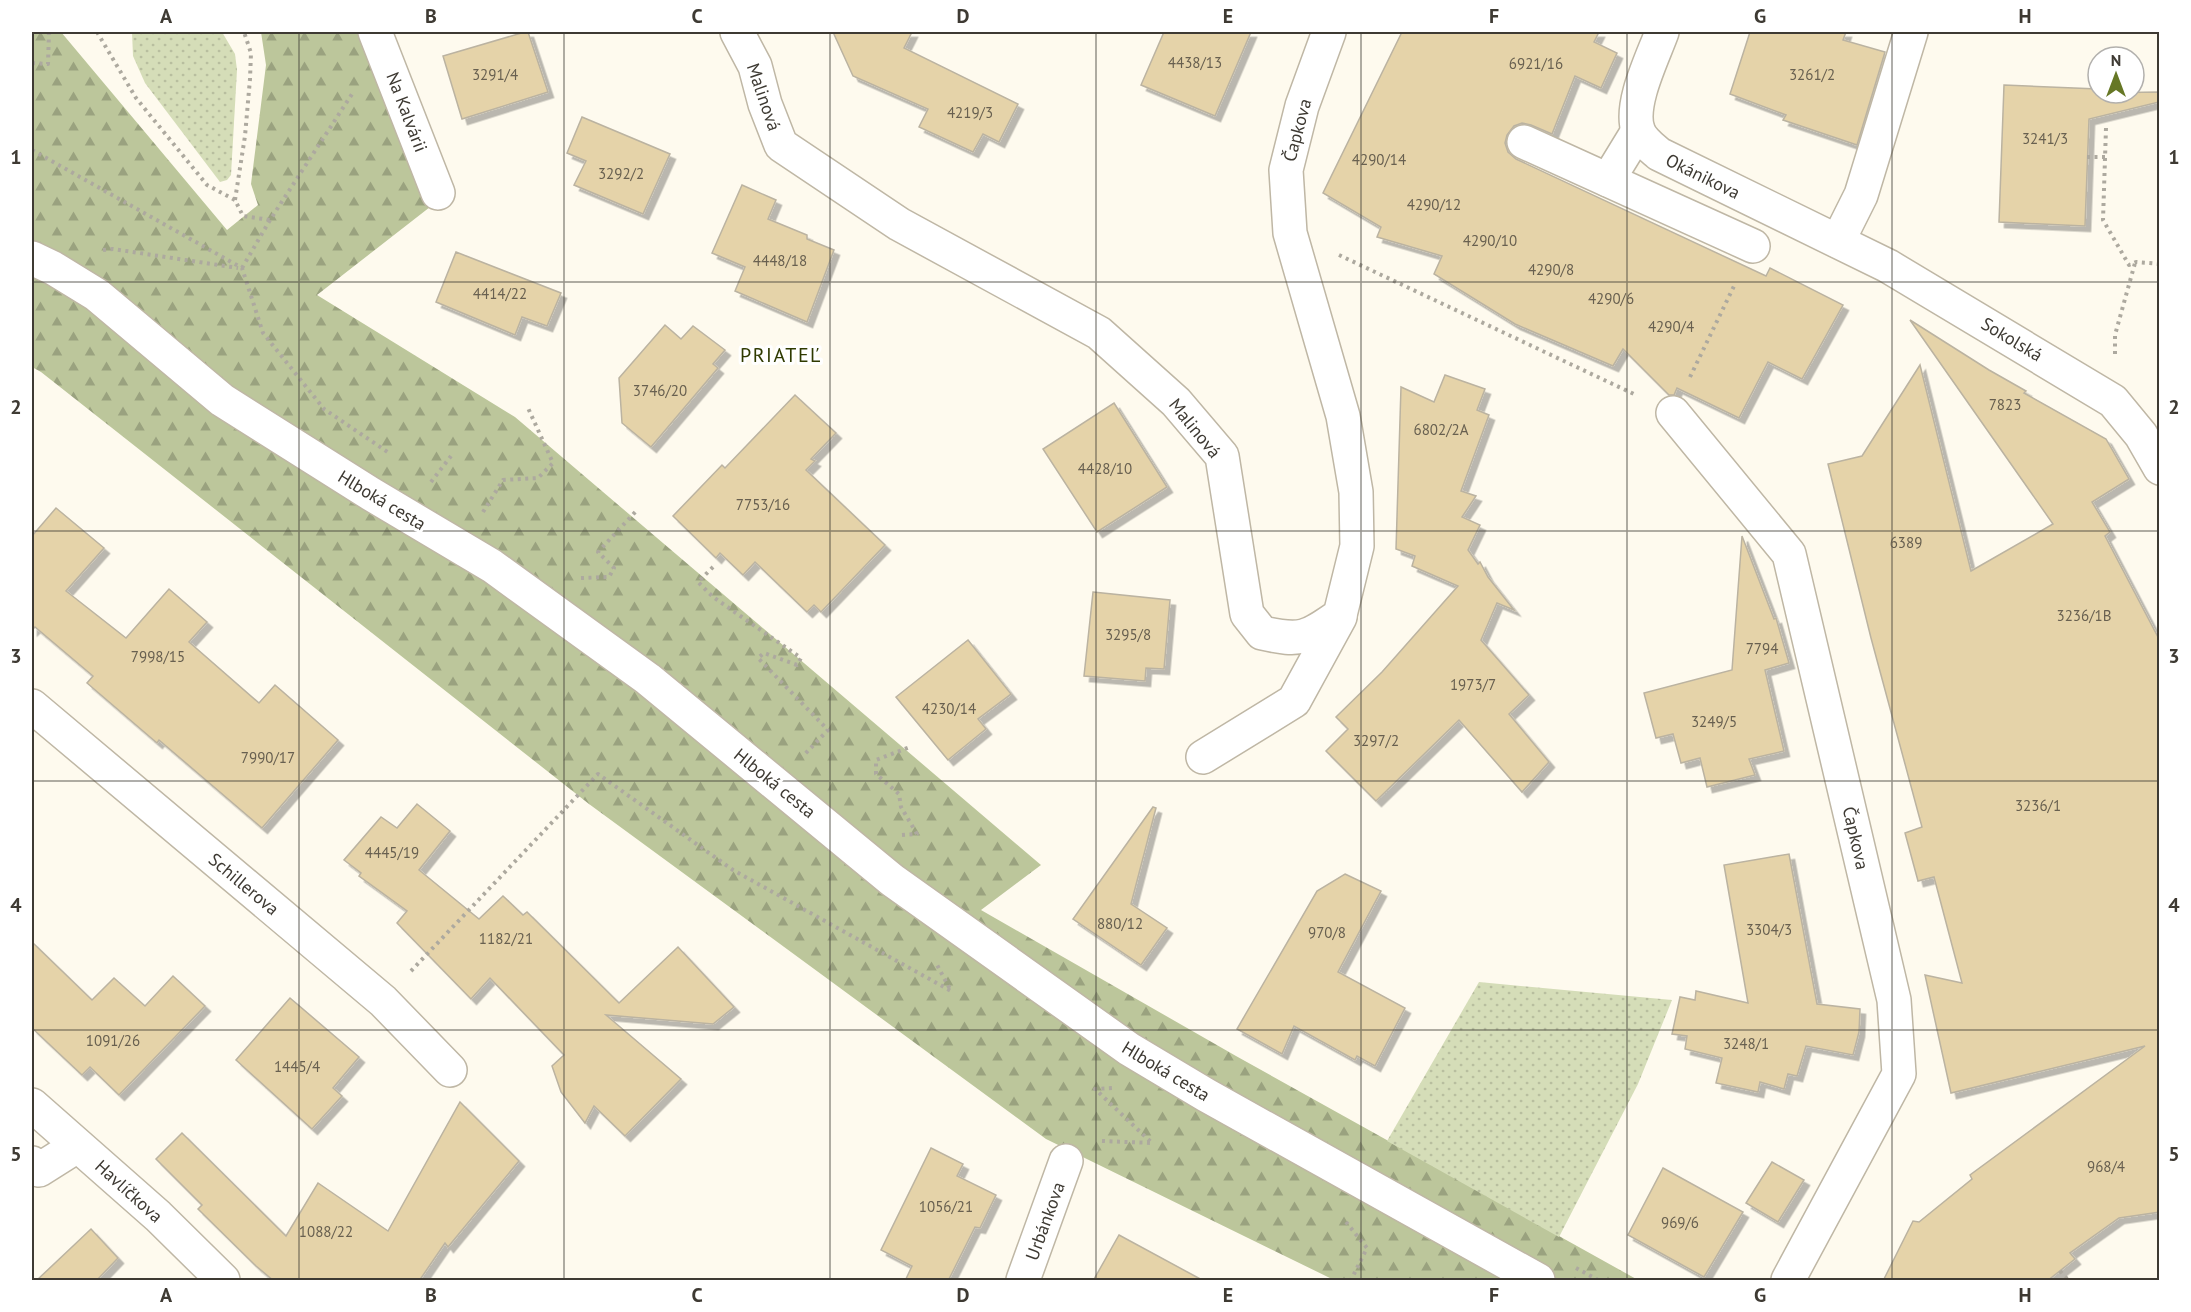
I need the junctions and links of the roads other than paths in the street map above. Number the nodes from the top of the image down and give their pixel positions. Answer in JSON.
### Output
{"nodes":[{"id":1,"x":737,"y":32,"type":"edge"},
{"id":2,"x":1329,"y":32,"type":"edge"},
{"id":3,"x":1662,"y":32,"type":"edge"},
{"id":4,"x":1911,"y":32,"type":"edge"},
{"id":5,"x":379,"y":40,"type":"edge"},
{"id":6,"x":1638,"y":131,"type":"junction"},
{"id":7,"x":1524,"y":142,"type":"dead end"},
{"id":8,"x":1608,"y":180,"type":"junction"},
{"id":9,"x":438,"y":193,"type":"dead end"},
{"id":10,"x":1838,"y":241,"type":"junction"},
{"id":11,"x":1753,"y":246,"type":"road end"},
{"id":12,"x":42,"y":263,"type":"edge"},
{"id":13,"x":1672,"y":412,"type":"road end"},
{"id":14,"x":2160,"y":468,"type":"edge"},
{"id":15,"x":1340,"y":615,"type":"junction"},
{"id":16,"x":32,"y":706,"type":"edge"},
{"id":17,"x":1203,"y":757,"type":"dead end"},
{"id":18,"x":450,"y":1070,"type":"dead end"},
{"id":19,"x":32,"y":1105,"type":"edge"},
{"id":20,"x":77,"y":1146,"type":"junction"},
{"id":21,"x":1066,"y":1161,"type":"road end"},
{"id":22,"x":32,"y":1163,"type":"edge"},
{"id":23,"x":223,"y":1281,"type":"edge"},
{"id":24,"x":1023,"y":1281,"type":"edge"},
{"id":25,"x":1538,"y":1281,"type":"edge"},
{"id":26,"x":1788,"y":1281,"type":"edge"}],
"edges":[{"from":1,"to":15,"type":"street","name":"Malinová"},
{"from":2,"to":15,"type":"street","name":"Čapkova"},
{"from":3,"to":6,"type":"street"},
{"from":4,"to":10,"type":"street"},
{"from":5,"to":9,"type":"street","name":"Na Kalvárii"},
{"from":6,"to":8,"type":"street"},
{"from":6,"to":10,"type":"street","name":"Okánikova"},
{"from":7,"to":8,"type":"street"},
{"from":8,"to":11,"type":"street"},
{"from":10,"to":14,"type":"street","name":"Sokolská"},
{"from":12,"to":25,"type":"street","name":"Hlboká cesta"},
{"from":13,"to":26,"type":"street","name":"Čapkova"},
{"from":15,"to":17,"type":"street"},
{"from":16,"to":18,"type":"street","name":"Schillerova"},
{"from":19,"to":20,"type":"street","name":"Havlíčkova"},
{"from":20,"to":22,"type":"street"},
{"from":20,"to":23,"type":"street","name":"Havlíčkova"},
{"from":21,"to":24,"type":"street","name":"Urbánkova"}]}
